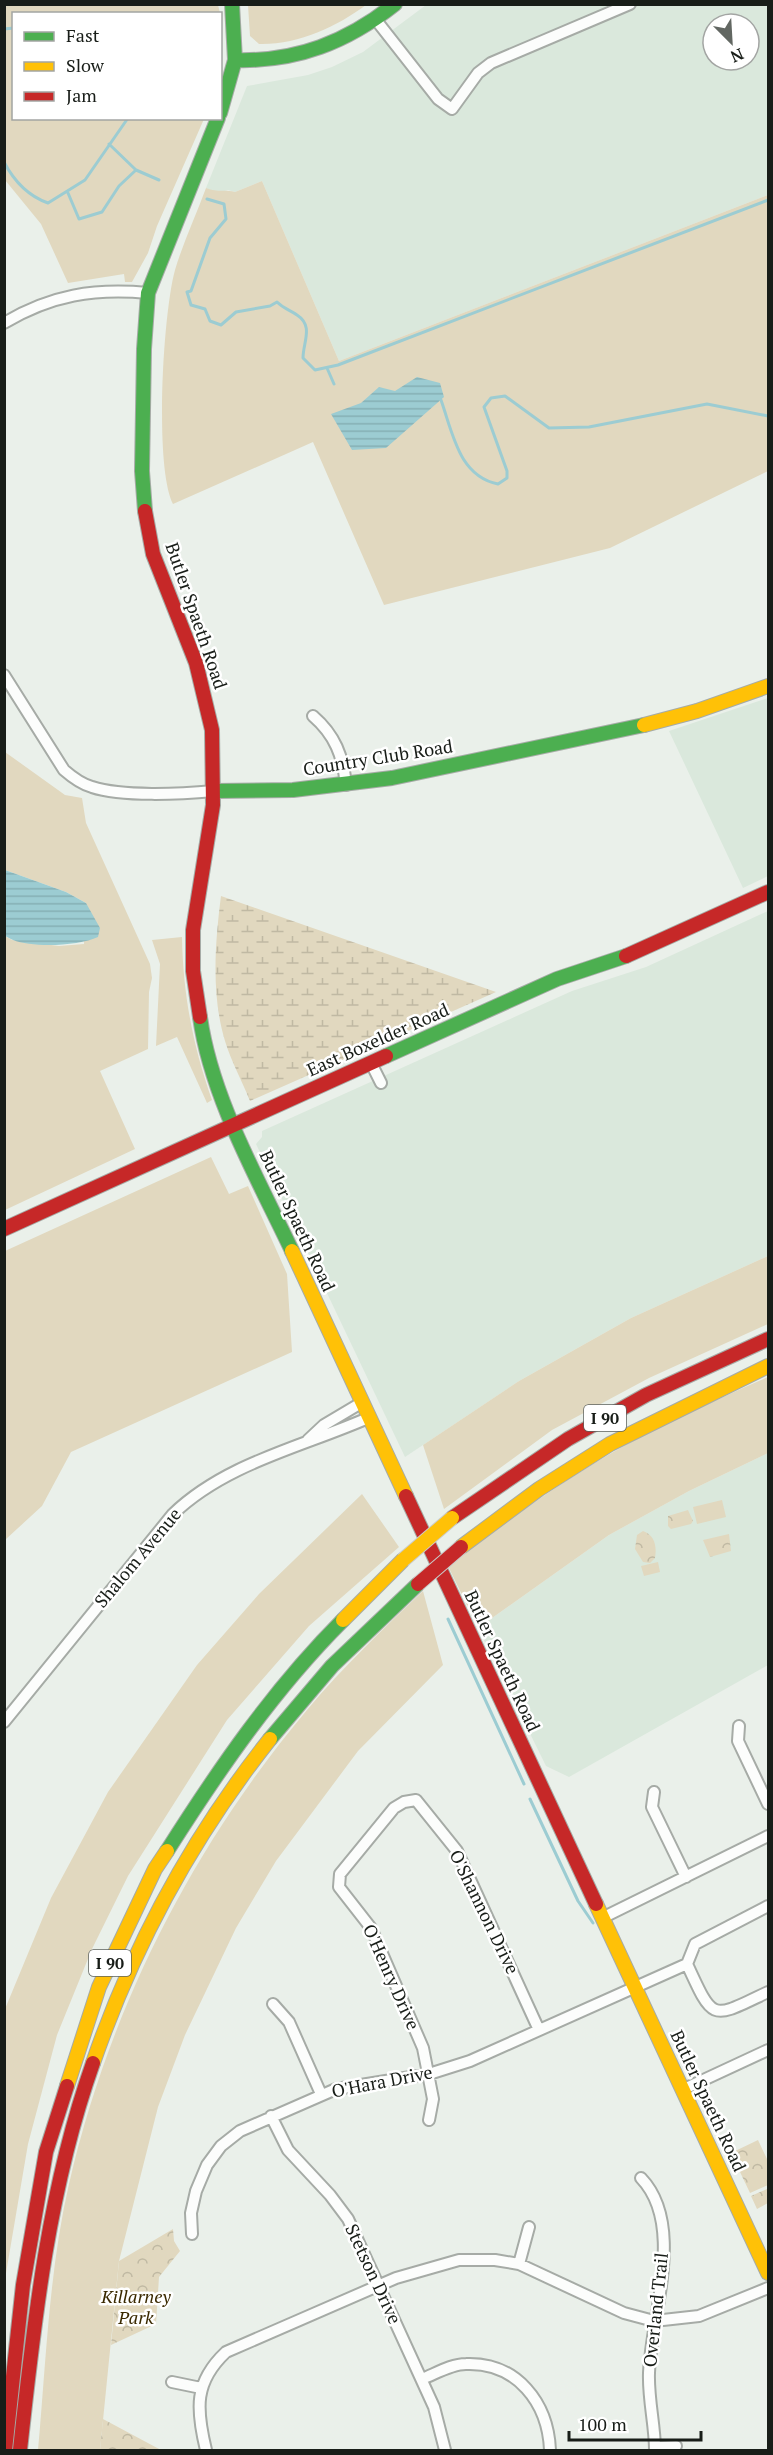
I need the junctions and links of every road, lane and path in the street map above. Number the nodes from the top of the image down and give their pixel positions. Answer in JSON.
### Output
{"nodes":[{"id":1,"x":232,"y":4,"type":"edge"},
{"id":2,"x":395,"y":4,"type":"edge"},
{"id":3,"x":630,"y":4,"type":"edge"},
{"id":4,"x":376,"y":20,"type":"junction"},
{"id":5,"x":235,"y":60,"type":"junction"},
{"id":6,"x":222,"y":106,"type":"edge"},
{"id":7,"x":217,"y":120,"type":"edge"},
{"id":8,"x":148,"y":293,"type":"junction"},
{"id":9,"x":4,"y":323,"type":"edge"},
{"id":10,"x":4,"y":675,"type":"edge"},
{"id":11,"x":768,"y":686,"type":"edge"},
{"id":12,"x":313,"y":716,"type":"dead end"},
{"id":13,"x":346,"y":785,"type":"junction"},
{"id":14,"x":214,"y":791,"type":"junction"},
{"id":15,"x":768,"y":892,"type":"edge"},
{"id":16,"x":371,"y":1063,"type":"junction"},
{"id":17,"x":381,"y":1083,"type":"dead end"},
{"id":18,"x":233,"y":1125,"type":"junction"},
{"id":19,"x":4,"y":1229,"type":"edge"},
{"id":20,"x":768,"y":1339,"type":"edge"},
{"id":21,"x":768,"y":1366,"type":"edge"},
{"id":22,"x":361,"y":1403,"type":"junction"},
{"id":23,"x":368,"y":1418,"type":"junction"},
{"id":24,"x":307,"y":1440,"type":"junction"},
{"id":25,"x":4,"y":1722,"type":"edge"},
{"id":26,"x":739,"y":1726,"type":"dead end"},
{"id":27,"x":654,"y":1792,"type":"dead end"},
{"id":28,"x":768,"y":1804,"type":"edge"},
{"id":29,"x":768,"y":1836,"type":"edge"},
{"id":30,"x":686,"y":1876,"type":"junction"},
{"id":31,"x":339,"y":1887,"type":"joint"},
{"id":32,"x":768,"y":1906,"type":"edge"},
{"id":33,"x":602,"y":1918,"type":"junction"},
{"id":34,"x":687,"y":1964,"type":"junction"},
{"id":35,"x":635,"y":1988,"type":"junction"},
{"id":36,"x":768,"y":1992,"type":"edge"},
{"id":37,"x":273,"y":2004,"type":"dead end"},
{"id":38,"x":539,"y":2030,"type":"junction"},
{"id":39,"x":768,"y":2050,"type":"edge"},
{"id":40,"x":429,"y":2074,"type":"junction"},
{"id":41,"x":684,"y":2089,"type":"junction"},
{"id":42,"x":321,"y":2094,"type":"junction"},
{"id":43,"x":271,"y":2116,"type":"junction"},
{"id":44,"x":429,"y":2120,"type":"dead end"},
{"id":45,"x":641,"y":2178,"type":"dead end"},
{"id":46,"x":529,"y":2227,"type":"dead end"},
{"id":47,"x":192,"y":2234,"type":"dead end"},
{"id":48,"x":46,"y":2261,"type":"junction"},
{"id":49,"x":519,"y":2264,"type":"junction"},
{"id":50,"x":768,"y":2274,"type":"edge"},
{"id":51,"x":378,"y":2285,"type":"junction"},
{"id":52,"x":768,"y":2288,"type":"edge"},
{"id":53,"x":654,"y":2321,"type":"junction"},
{"id":54,"x":422,"y":2379,"type":"junction"},
{"id":55,"x":172,"y":2382,"type":"dead end"},
{"id":56,"x":201,"y":2388,"type":"junction"},
{"id":57,"x":676,"y":2446,"type":"dead end"},
{"id":58,"x":656,"y":2449,"type":"edge"},
{"id":59,"x":5,"y":2451,"type":"edge"},
{"id":60,"x":20,"y":2451,"type":"edge"},
{"id":61,"x":31,"y":2451,"type":"edge"},
{"id":62,"x":206,"y":2451,"type":"edge"},
{"id":63,"x":445,"y":2451,"type":"edge"},
{"id":64,"x":550,"y":2451,"type":"edge"}],
"edges":[{"from":1,"to":5,"type":"main road"},
{"from":2,"to":4,"type":"main road"},
{"from":3,"to":4,"type":"street"},
{"from":4,"to":5,"type":"main road"},
{"from":5,"to":6,"type":"main road"},
{"from":7,"to":8,"type":"main road","name":"Butler Spaeth Road"},
{"from":8,"to":9,"type":"street"},
{"from":8,"to":14,"type":"main road","name":"Butler Spaeth Road"},
{"from":10,"to":14,"type":"street","name":"Country Club Road"},
{"from":11,"to":13,"type":"main road","name":"Country Club Road"},
{"from":12,"to":13,"type":"street"},
{"from":13,"to":14,"type":"main road","name":"Country Club Road"},
{"from":14,"to":18,"type":"main road","name":"Butler Spaeth Road"},
{"from":15,"to":16,"type":"main road","name":"East Boxelder Road"},
{"from":16,"to":17,"type":"street"},
{"from":16,"to":18,"type":"main road","name":"East Boxelder Road"},
{"from":18,"to":19,"type":"main road","name":"East Boxelder Road"},
{"from":18,"to":22,"type":"main road","name":"Butler Spaeth Road"},
{"from":20,"to":59,"type":"main road","number":"I 90","bridge":true},
{"from":21,"to":48,"type":"main road","number":"I 90","bridge":true},
{"from":22,"to":23,"type":"main road","name":"Butler Spaeth Road"},
{"from":22,"to":24,"type":"street","name":"Shalom Avenue"},
{"from":23,"to":24,"type":"street","name":"Shalom Avenue"},
{"from":23,"to":33,"type":"main road","name":"Butler Spaeth Road"},
{"from":24,"to":25,"type":"street","name":"Shalom Avenue"},
{"from":26,"to":28,"type":"street"},
{"from":27,"to":30,"type":"street"},
{"from":29,"to":30,"type":"street"},
{"from":30,"to":33,"type":"street"},
{"from":31,"to":38,"type":"street","name":"O'Shannon Drive"},
{"from":31,"to":40,"type":"street","name":"O'Henry Drive"},
{"from":32,"to":34,"type":"street"},
{"from":33,"to":35,"type":"main road","name":"Butler Spaeth Road"},
{"from":34,"to":35,"type":"street","name":"O'Hara Drive"},
{"from":34,"to":36,"type":"street"},
{"from":35,"to":38,"type":"street","name":"O'Hara Drive"},
{"from":35,"to":41,"type":"main road","name":"Butler Spaeth Road"},
{"from":37,"to":42,"type":"street"},
{"from":38,"to":40,"type":"street","name":"O'Hara Drive"},
{"from":39,"to":41,"type":"street"},
{"from":40,"to":42,"type":"street","name":"O'Hara Drive"},
{"from":40,"to":44,"type":"street","name":"O'Henry Drive"},
{"from":41,"to":50,"type":"main road","name":"Butler Spaeth Road"},
{"from":42,"to":43,"type":"street","name":"O'Hara Drive"},
{"from":43,"to":47,"type":"street","name":"O'Hara Drive"},
{"from":43,"to":51,"type":"street","name":"Stetson Drive"},
{"from":45,"to":53,"type":"street","name":"Overland Trail"},
{"from":46,"to":49,"type":"street"},
{"from":48,"to":60,"type":"main road","number":"I 90"},
{"from":48,"to":61,"type":"main road","number":"I 90"},
{"from":49,"to":51,"type":"street"},
{"from":49,"to":53,"type":"street"},
{"from":51,"to":54,"type":"street","name":"Stetson Drive"},
{"from":51,"to":56,"type":"street"},
{"from":52,"to":53,"type":"street"},
{"from":53,"to":58,"type":"street","name":"Overland Trail"},
{"from":54,"to":63,"type":"street","name":"Stetson Drive"},
{"from":54,"to":64,"type":"street"},
{"from":55,"to":56,"type":"street"},
{"from":56,"to":62,"type":"street"},
{"from":57,"to":58,"type":"street","name":"Overland Trail"}]}
